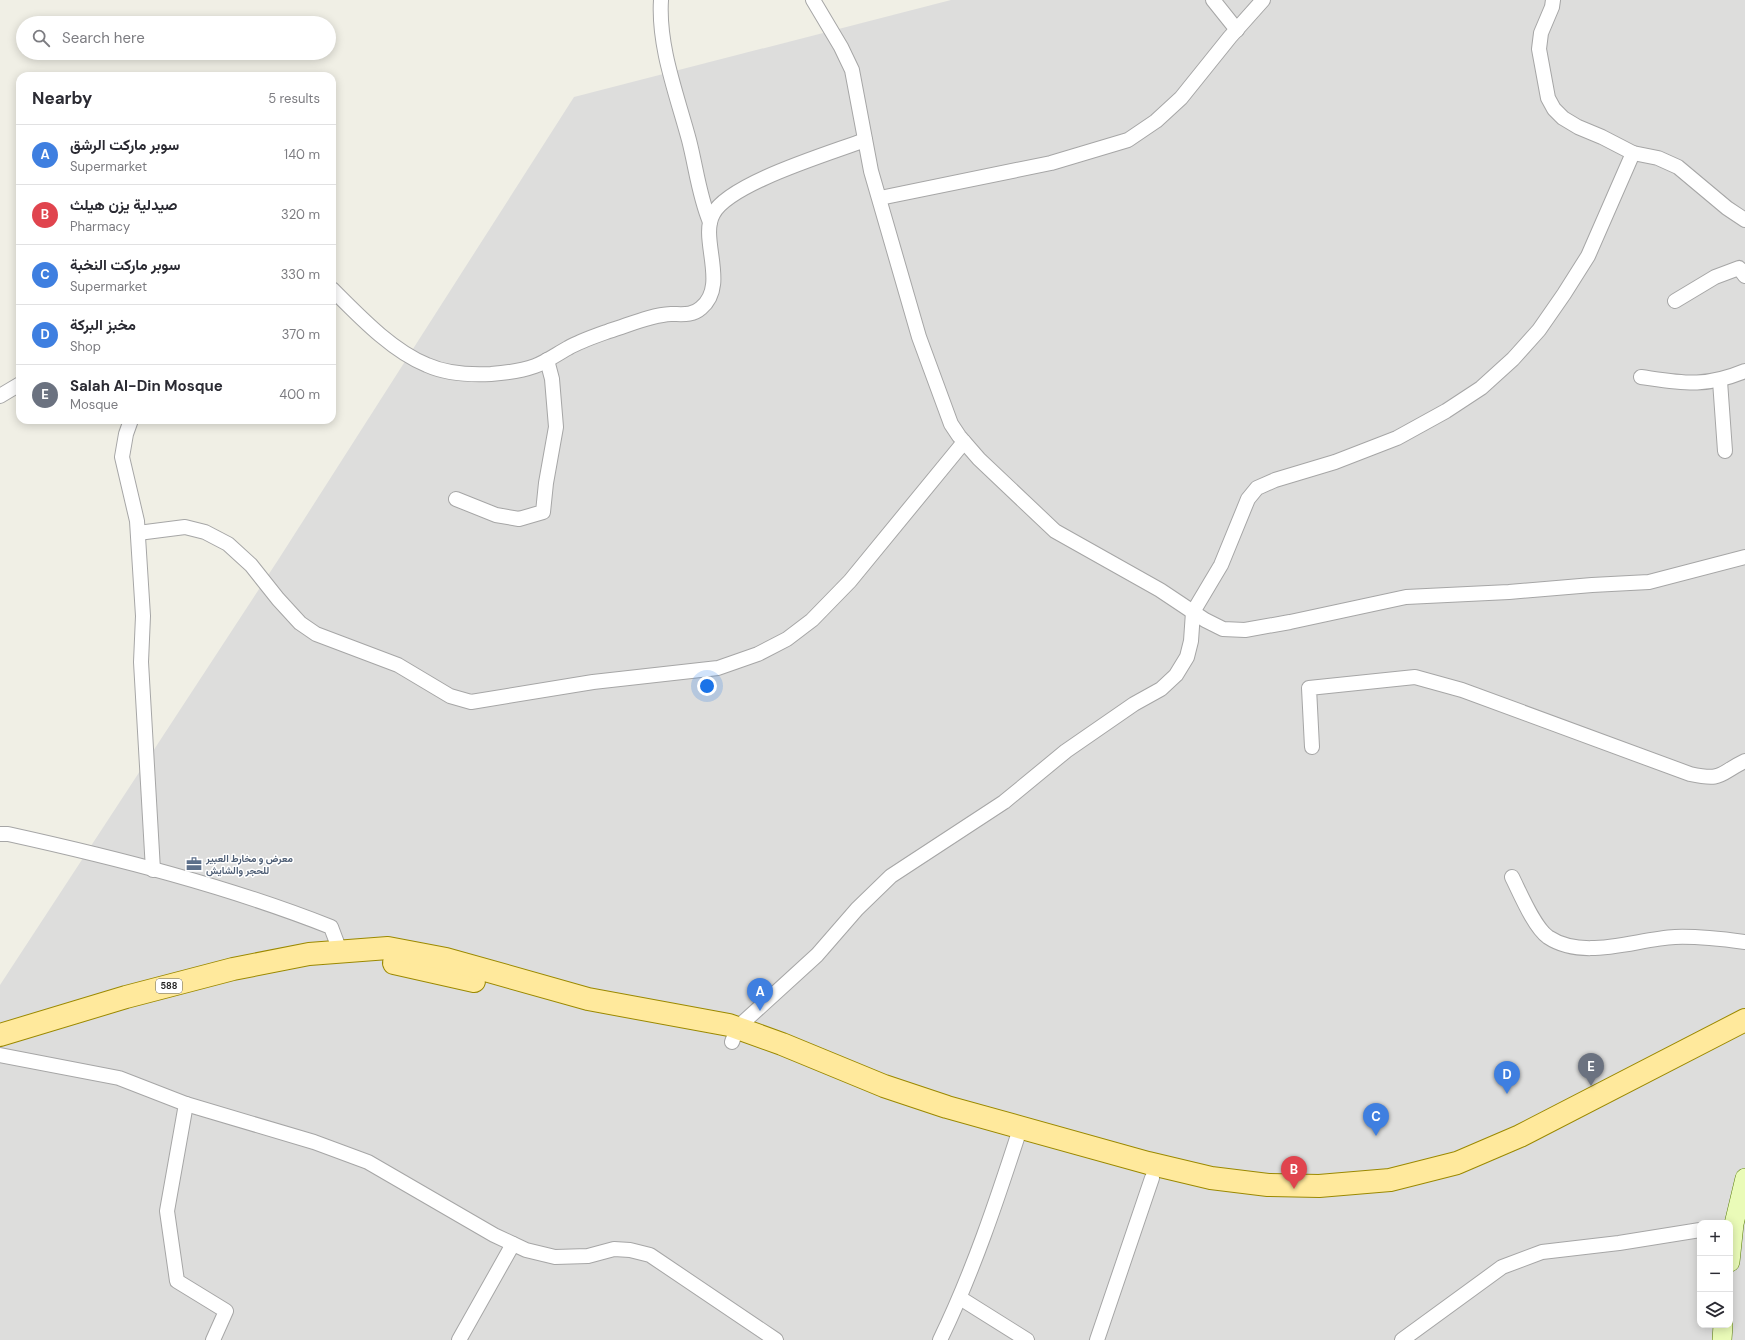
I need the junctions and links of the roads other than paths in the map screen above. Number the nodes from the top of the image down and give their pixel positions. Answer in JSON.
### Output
{"nodes":[{"id":1,"x":661,"y":0,"type":"edge"},
{"id":2,"x":813,"y":0,"type":"edge"},
{"id":3,"x":1213,"y":0,"type":"edge"},
{"id":4,"x":1263,"y":0,"type":"edge"},
{"id":5,"x":1553,"y":0,"type":"edge"},
{"id":6,"x":1237,"y":30,"type":"junction"},
{"id":7,"x":865,"y":140,"type":"junction"},
{"id":8,"x":1633,"y":153,"type":"junction"},
{"id":9,"x":880,"y":198,"type":"junction"},
{"id":10,"x":1745,"y":220,"type":"edge"},
{"id":11,"x":710,"y":222,"type":"junction"},
{"id":12,"x":1745,"y":276,"type":"edge"},
{"id":13,"x":336,"y":293,"type":"edge"},
{"id":14,"x":1675,"y":301,"type":"dead end"},
{"id":15,"x":547,"y":360,"type":"junction"},
{"id":16,"x":1745,"y":371,"type":"edge"},
{"id":17,"x":1641,"y":377,"type":"dead end"},
{"id":18,"x":1720,"y":381,"type":"junction"},
{"id":19,"x":16,"y":386,"type":"edge"},
{"id":20,"x":0,"y":396,"type":"edge"},
{"id":21,"x":130,"y":424,"type":"edge"},
{"id":22,"x":964,"y":442,"type":"junction"},
{"id":23,"x":1725,"y":451,"type":"dead end"},
{"id":24,"x":456,"y":499,"type":"dead end"},
{"id":25,"x":138,"y":533,"type":"junction"},
{"id":26,"x":1745,"y":558,"type":"edge"},
{"id":27,"x":1193,"y":612,"type":"junction"},
{"id":28,"x":1312,"y":747,"type":"dead end"},
{"id":29,"x":1745,"y":761,"type":"edge"},
{"id":30,"x":0,"y":834,"type":"edge"},
{"id":31,"x":154,"y":870,"type":"junction"},
{"id":32,"x":1512,"y":877,"type":"dead end"},
{"id":33,"x":1745,"y":942,"type":"edge"},
{"id":34,"x":340,"y":951,"type":"junction"},
{"id":35,"x":1745,"y":1020,"type":"edge"},
{"id":36,"x":1745,"y":1034,"type":"edge"},
{"id":37,"x":0,"y":1035,"type":"edge"},
{"id":38,"x":735,"y":1035,"type":"junction"},
{"id":39,"x":0,"y":1055,"type":"edge"},
{"id":40,"x":186,"y":1104,"type":"junction"},
{"id":41,"x":1018,"y":1135,"type":"junction"},
{"id":42,"x":1152,"y":1178,"type":"junction"},
{"id":43,"x":1745,"y":1178,"type":"edge"},
{"id":44,"x":1733,"y":1220,"type":"edge"},
{"id":45,"x":1697,"y":1230,"type":"edge"},
{"id":46,"x":1733,"y":1231,"type":"edge"},
{"id":47,"x":513,"y":1244,"type":"junction"},
{"id":48,"x":1736,"y":1252,"type":"edge"},
{"id":49,"x":960,"y":1298,"type":"junction"},
{"id":50,"x":1723,"y":1328,"type":"edge"},
{"id":51,"x":213,"y":1340,"type":"edge"},
{"id":52,"x":459,"y":1340,"type":"edge"},
{"id":53,"x":776,"y":1340,"type":"edge"},
{"id":54,"x":940,"y":1340,"type":"edge"},
{"id":55,"x":1027,"y":1340,"type":"edge"},
{"id":56,"x":1097,"y":1340,"type":"edge"},
{"id":57,"x":1402,"y":1340,"type":"edge"},
{"id":58,"x":1722,"y":1340,"type":"edge"}],
"edges":[{"from":1,"to":11,"type":"street"},
{"from":2,"to":7,"type":"street"},
{"from":3,"to":6,"type":"street"},
{"from":4,"to":6,"type":"street"},
{"from":5,"to":8,"type":"street"},
{"from":6,"to":9,"type":"street"},
{"from":7,"to":9,"type":"street"},
{"from":7,"to":11,"type":"street"},
{"from":8,"to":10,"type":"street"},
{"from":8,"to":27,"type":"street"},
{"from":9,"to":22,"type":"street"},
{"from":11,"to":15,"type":"street"},
{"from":12,"to":14,"type":"street"},
{"from":13,"to":15,"type":"street"},
{"from":15,"to":24,"type":"street"},
{"from":16,"to":18,"type":"street"},
{"from":17,"to":18,"type":"street"},
{"from":18,"to":23,"type":"street"},
{"from":19,"to":20,"type":"street"},
{"from":21,"to":25,"type":"street"},
{"from":22,"to":25,"type":"street"},
{"from":22,"to":27,"type":"street"},
{"from":25,"to":31,"type":"street"},
{"from":26,"to":27,"type":"street"},
{"from":27,"to":38,"type":"street"},
{"from":28,"to":29,"type":"street"},
{"from":30,"to":31,"type":"street"},
{"from":31,"to":34,"type":"street"},
{"from":32,"to":33,"type":"street"},
{"from":34,"to":37,"type":"main road","number":"588"},
{"from":34,"to":38,"type":"main road"},
{"from":35,"to":41,"type":"main road"},
{"from":36,"to":42,"type":"main road"},
{"from":38,"to":41,"type":"main road"},
{"from":39,"to":40,"type":"street"},
{"from":40,"to":47,"type":"street"},
{"from":40,"to":51,"type":"street"},
{"from":41,"to":42,"type":"main road"},
{"from":41,"to":49,"type":"street"},
{"from":42,"to":56,"type":"street"},
{"from":43,"to":44,"type":"street"},
{"from":45,"to":57,"type":"street"},
{"from":46,"to":48,"type":"street"},
{"from":47,"to":52,"type":"street"},
{"from":47,"to":53,"type":"street"},
{"from":49,"to":54,"type":"street"},
{"from":49,"to":55,"type":"street"},
{"from":50,"to":58,"type":"street"}]}
